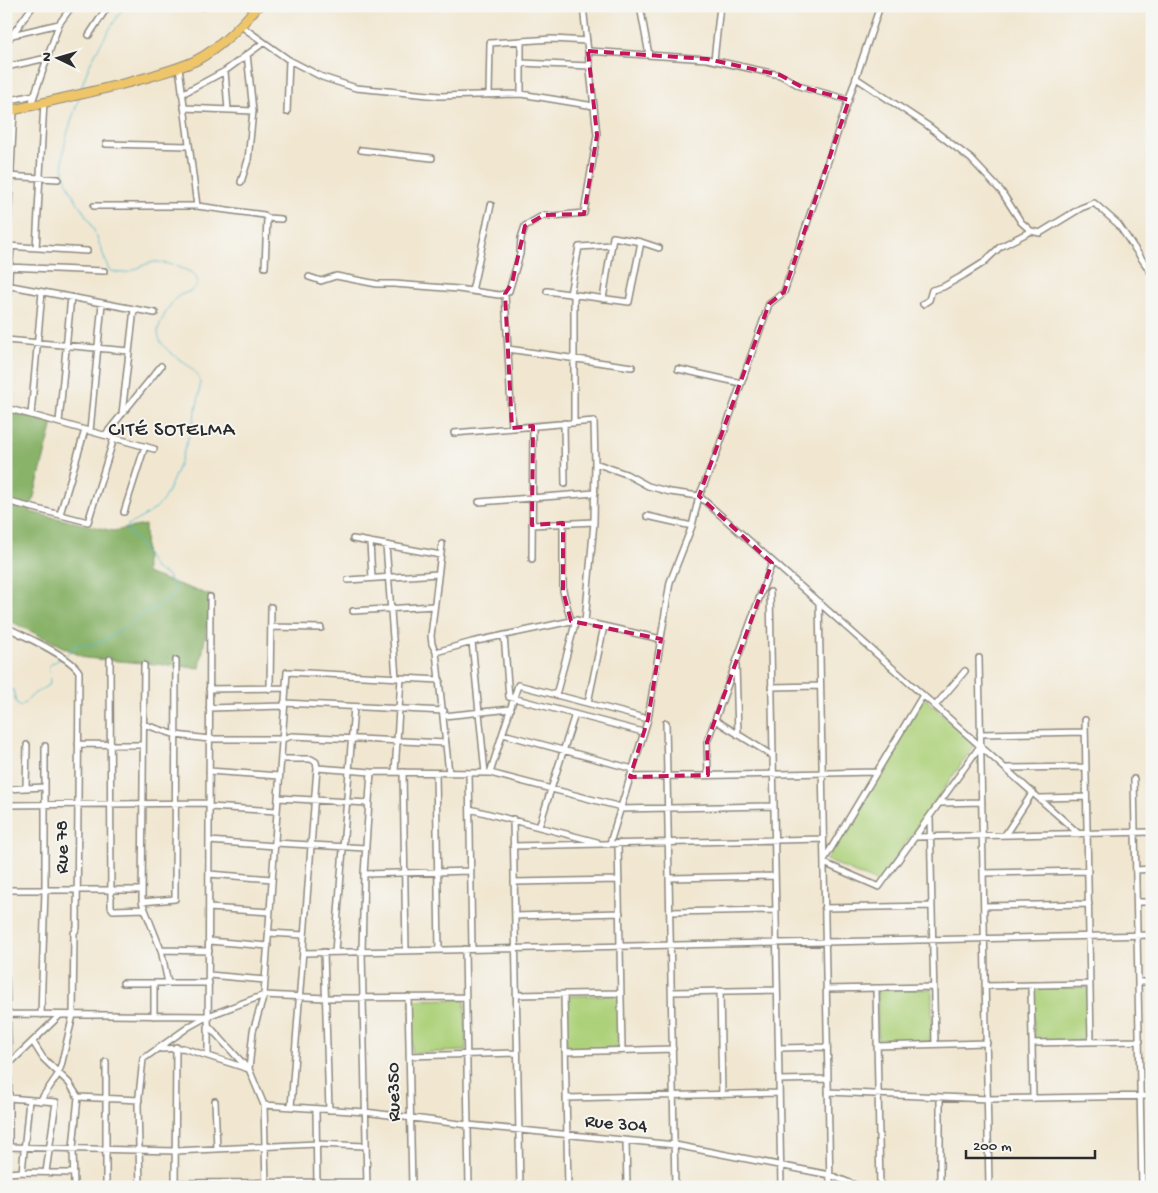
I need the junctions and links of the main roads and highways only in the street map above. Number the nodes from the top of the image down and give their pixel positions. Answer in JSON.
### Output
{"nodes":[{"id":1,"x":258,"y":6,"type":"edge"},
{"id":2,"x":10,"y":111,"type":"edge"}],
"edges":[{"from":1,"to":2,"type":"main road"}]}
